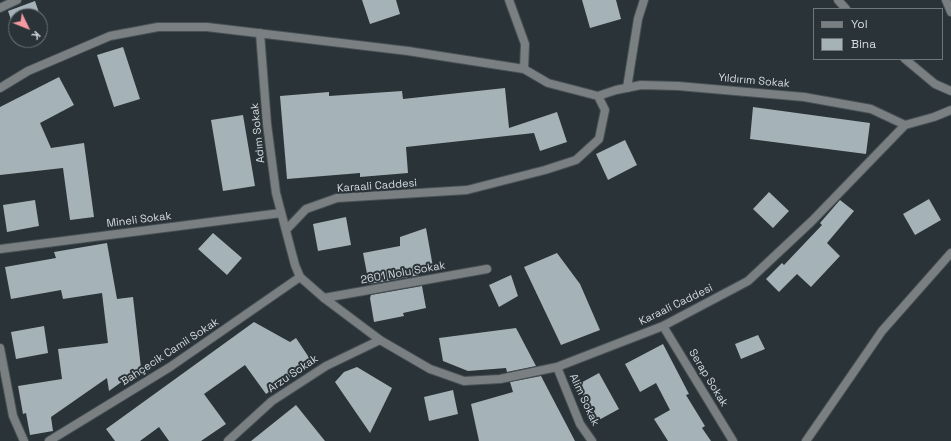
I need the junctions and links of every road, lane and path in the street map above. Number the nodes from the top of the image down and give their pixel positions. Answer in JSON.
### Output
{"nodes":[{"id":1,"x":17,"y":0,"type":"edge"},
{"id":2,"x":508,"y":0,"type":"edge"},
{"id":3,"x":644,"y":0,"type":"edge"},
{"id":4,"x":838,"y":0,"type":"edge"},
{"id":5,"x":946,"y":0,"type":"edge"},
{"id":6,"x":0,"y":8,"type":"edge"},
{"id":7,"x":845,"y":8,"type":"edge"},
{"id":8,"x":951,"y":12,"type":"edge"},
{"id":9,"x":260,"y":33,"type":"junction"},
{"id":10,"x":906,"y":60,"type":"edge"},
{"id":11,"x":524,"y":69,"type":"junction"},
{"id":12,"x":0,"y":88,"type":"edge"},
{"id":13,"x":627,"y":88,"type":"junction"},
{"id":14,"x":951,"y":91,"type":"edge"},
{"id":15,"x":598,"y":96,"type":"junction"},
{"id":16,"x":951,"y":110,"type":"edge"},
{"id":17,"x":905,"y":125,"type":"junction"},
{"id":18,"x":281,"y":213,"type":"junction"},
{"id":19,"x":286,"y":230,"type":"junction"},
{"id":20,"x":0,"y":249,"type":"edge"},
{"id":21,"x":951,"y":253,"type":"edge"},
{"id":22,"x":487,"y":269,"type":"dead end"},
{"id":23,"x":300,"y":277,"type":"junction"},
{"id":24,"x":324,"y":298,"type":"junction"},
{"id":25,"x":663,"y":326,"type":"junction"},
{"id":26,"x":380,"y":340,"type":"junction"},
{"id":27,"x":0,"y":348,"type":"edge"},
{"id":28,"x":557,"y":366,"type":"junction"},
{"id":29,"x":24,"y":441,"type":"edge"},
{"id":30,"x":49,"y":441,"type":"edge"},
{"id":31,"x":228,"y":441,"type":"edge"},
{"id":32,"x":592,"y":441,"type":"edge"},
{"id":33,"x":734,"y":441,"type":"edge"},
{"id":34,"x":806,"y":441,"type":"edge"}],
"edges":[{"from":1,"to":6,"type":"street"},
{"from":2,"to":11,"type":"street"},
{"from":3,"to":13,"type":"street"},
{"from":4,"to":7,"type":"street"},
{"from":5,"to":8,"type":"street"},
{"from":9,"to":11,"type":"street"},
{"from":9,"to":12,"type":"street"},
{"from":9,"to":18,"type":"street","name":"Adım Sokak"},
{"from":10,"to":14,"type":"street"},
{"from":11,"to":15,"type":"street"},
{"from":13,"to":15,"type":"street","name":"Yıldırım Sokak"},
{"from":13,"to":17,"type":"street","name":"Yıldırım Sokak"},
{"from":15,"to":19,"type":"street","name":"Karaali Caddesi"},
{"from":16,"to":17,"type":"street"},
{"from":17,"to":25,"type":"street","name":"Karaali Caddesi"},
{"from":18,"to":19,"type":"street","name":"Adım Sokak"},
{"from":18,"to":20,"type":"street","name":"Mineli Sokak"},
{"from":19,"to":23,"type":"street","name":"Karaali Caddesi"},
{"from":21,"to":34,"type":"street"},
{"from":22,"to":24,"type":"street","name":"2601 Nolu Sokak"},
{"from":23,"to":24,"type":"street","name":"Karaali Caddesi"},
{"from":23,"to":30,"type":"street","name":"Bahçecik Camii Sokak"},
{"from":24,"to":26,"type":"street","name":"Karaali Caddesi"},
{"from":25,"to":28,"type":"street","name":"Karaali Caddesi"},
{"from":25,"to":33,"type":"street","name":"Serap Sokak"},
{"from":26,"to":28,"type":"street","name":"Karaali Caddesi"},
{"from":26,"to":31,"type":"street","name":"Arzu Sokak"},
{"from":27,"to":29,"type":"street"},
{"from":28,"to":32,"type":"street","name":"Alim Sokak"}]}
